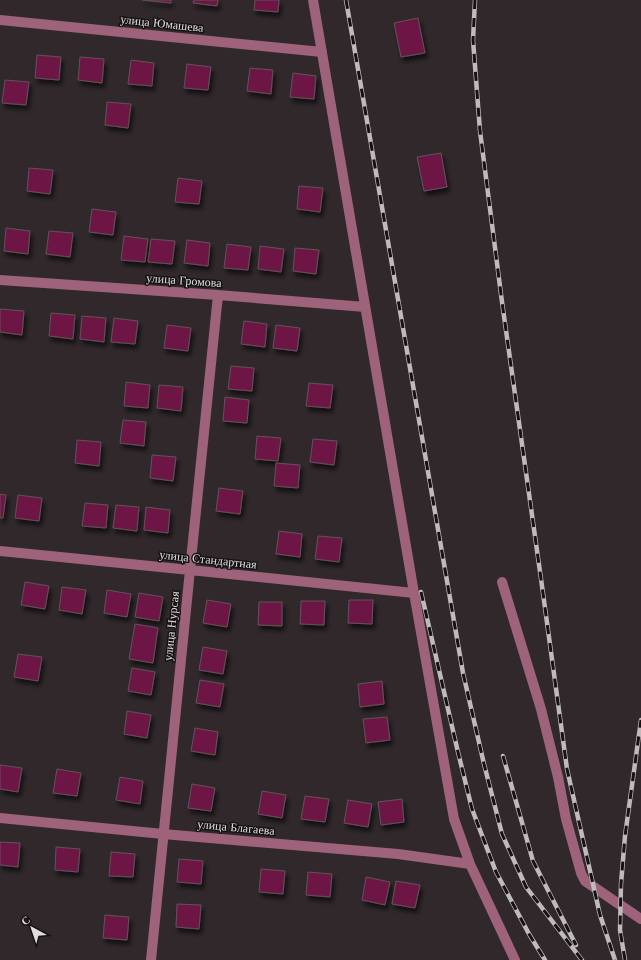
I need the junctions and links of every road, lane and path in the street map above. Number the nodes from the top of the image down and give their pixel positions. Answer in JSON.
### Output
{"nodes":[{"id":1,"x":313,"y":0,"type":"edge"},
{"id":2,"x":0,"y":20,"type":"edge"},
{"id":3,"x":322,"y":52,"type":"junction"},
{"id":4,"x":0,"y":280,"type":"edge"},
{"id":5,"x":218,"y":295,"type":"junction"},
{"id":6,"x":365,"y":307,"type":"junction"},
{"id":7,"x":0,"y":551,"type":"edge"},
{"id":8,"x":190,"y":570,"type":"junction"},
{"id":9,"x":502,"y":582,"type":"dead end"},
{"id":10,"x":414,"y":593,"type":"junction"},
{"id":11,"x":0,"y":818,"type":"edge"},
{"id":12,"x":163,"y":834,"type":"junction"},
{"id":13,"x":470,"y":864,"type":"junction"},
{"id":14,"x":641,"y":919,"type":"edge"},
{"id":15,"x":151,"y":960,"type":"edge"},
{"id":16,"x":515,"y":960,"type":"edge"}],
"edges":[{"from":1,"to":3,"type":"street"},
{"from":2,"to":3,"type":"street","name":"улица Юмашева"},
{"from":3,"to":6,"type":"street"},
{"from":4,"to":5,"type":"street","name":"улица Громова"},
{"from":5,"to":6,"type":"street","name":"улица Громова"},
{"from":5,"to":8,"type":"street","name":"улица Нурсая"},
{"from":6,"to":10,"type":"street"},
{"from":7,"to":8,"type":"street","name":"улица Стандартная"},
{"from":8,"to":10,"type":"street","name":"улица Стандартная"},
{"from":8,"to":12,"type":"street","name":"улица Нурсая"},
{"from":9,"to":14,"type":"street"},
{"from":10,"to":13,"type":"street"},
{"from":11,"to":12,"type":"street","name":"улица Благаева"},
{"from":12,"to":13,"type":"street","name":"улица Благаева"},
{"from":12,"to":15,"type":"street","name":"улица Нурсая"},
{"from":13,"to":16,"type":"street"}]}
